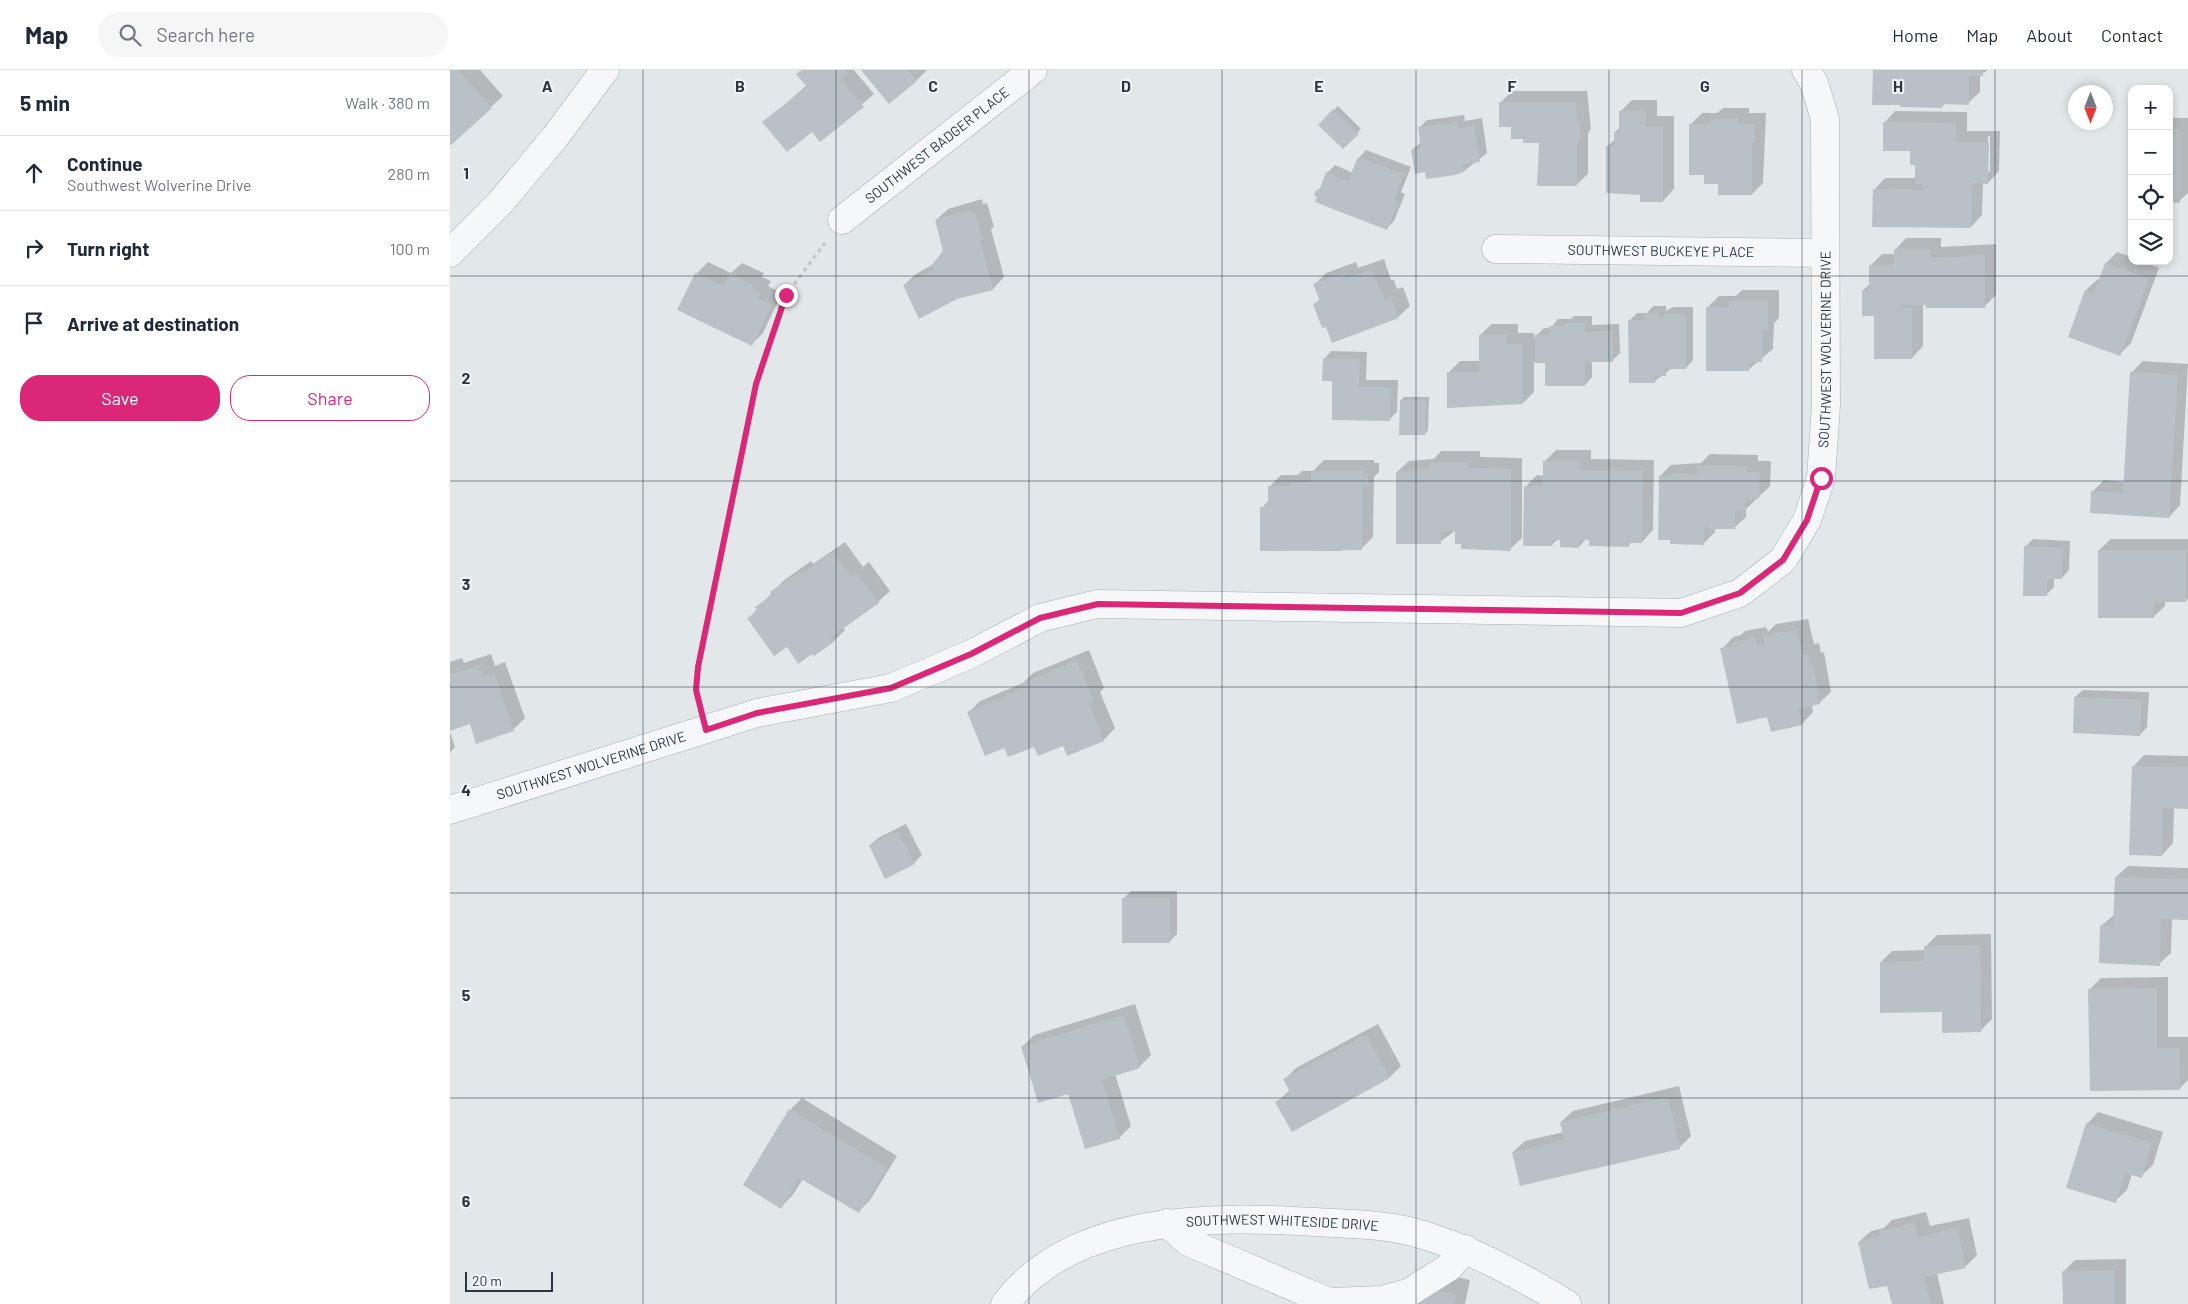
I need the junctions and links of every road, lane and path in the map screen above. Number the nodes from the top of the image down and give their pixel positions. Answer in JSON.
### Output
{"nodes":[{"id":1,"x":604,"y":70,"type":"edge"},
{"id":2,"x":1032,"y":70,"type":"edge"},
{"id":3,"x":1806,"y":70,"type":"edge"},
{"id":4,"x":842,"y":220,"type":"joint"},
{"id":5,"x":1496,"y":249,"type":"dead end"},
{"id":6,"x":450,"y":253,"type":"edge"},
{"id":7,"x":1825,"y":254,"type":"junction"},
{"id":8,"x":706,"y":730,"type":"junction"},
{"id":9,"x":450,"y":810,"type":"edge"},
{"id":10,"x":1167,"y":1223,"type":"junction"},
{"id":11,"x":1466,"y":1249,"type":"junction"},
{"id":12,"x":1006,"y":1304,"type":"edge"},
{"id":13,"x":1567,"y":1304,"type":"edge"}],
"edges":[{"from":1,"to":6,"type":"street"},
{"from":2,"to":4,"type":"street","name":"SOUTHWEST BADGER PLACE"},
{"from":3,"to":7,"type":"street","name":"SOUTHWEST WOLVERINE DRIVE"},
{"from":4,"to":8,"type":"path"},
{"from":5,"to":7,"type":"street","name":"SOUTHWEST BUCKEYE PLACE"},
{"from":7,"to":8,"type":"street","name":"SOUTHWEST WOLVERINE DRIVE"},
{"from":8,"to":9,"type":"street","name":"SOUTHWEST WOLVERINE DRIVE"},
{"from":10,"to":11,"type":"street","name":"SOUTHWEST WHITESIDE DRIVE"},
{"from":10,"to":11,"type":"street"},
{"from":10,"to":12,"type":"street","name":"SOUTHWEST WHITESIDE DRIVE"},
{"from":11,"to":13,"type":"street","name":"SOUTHWEST WHITESIDE DRIVE"}]}
